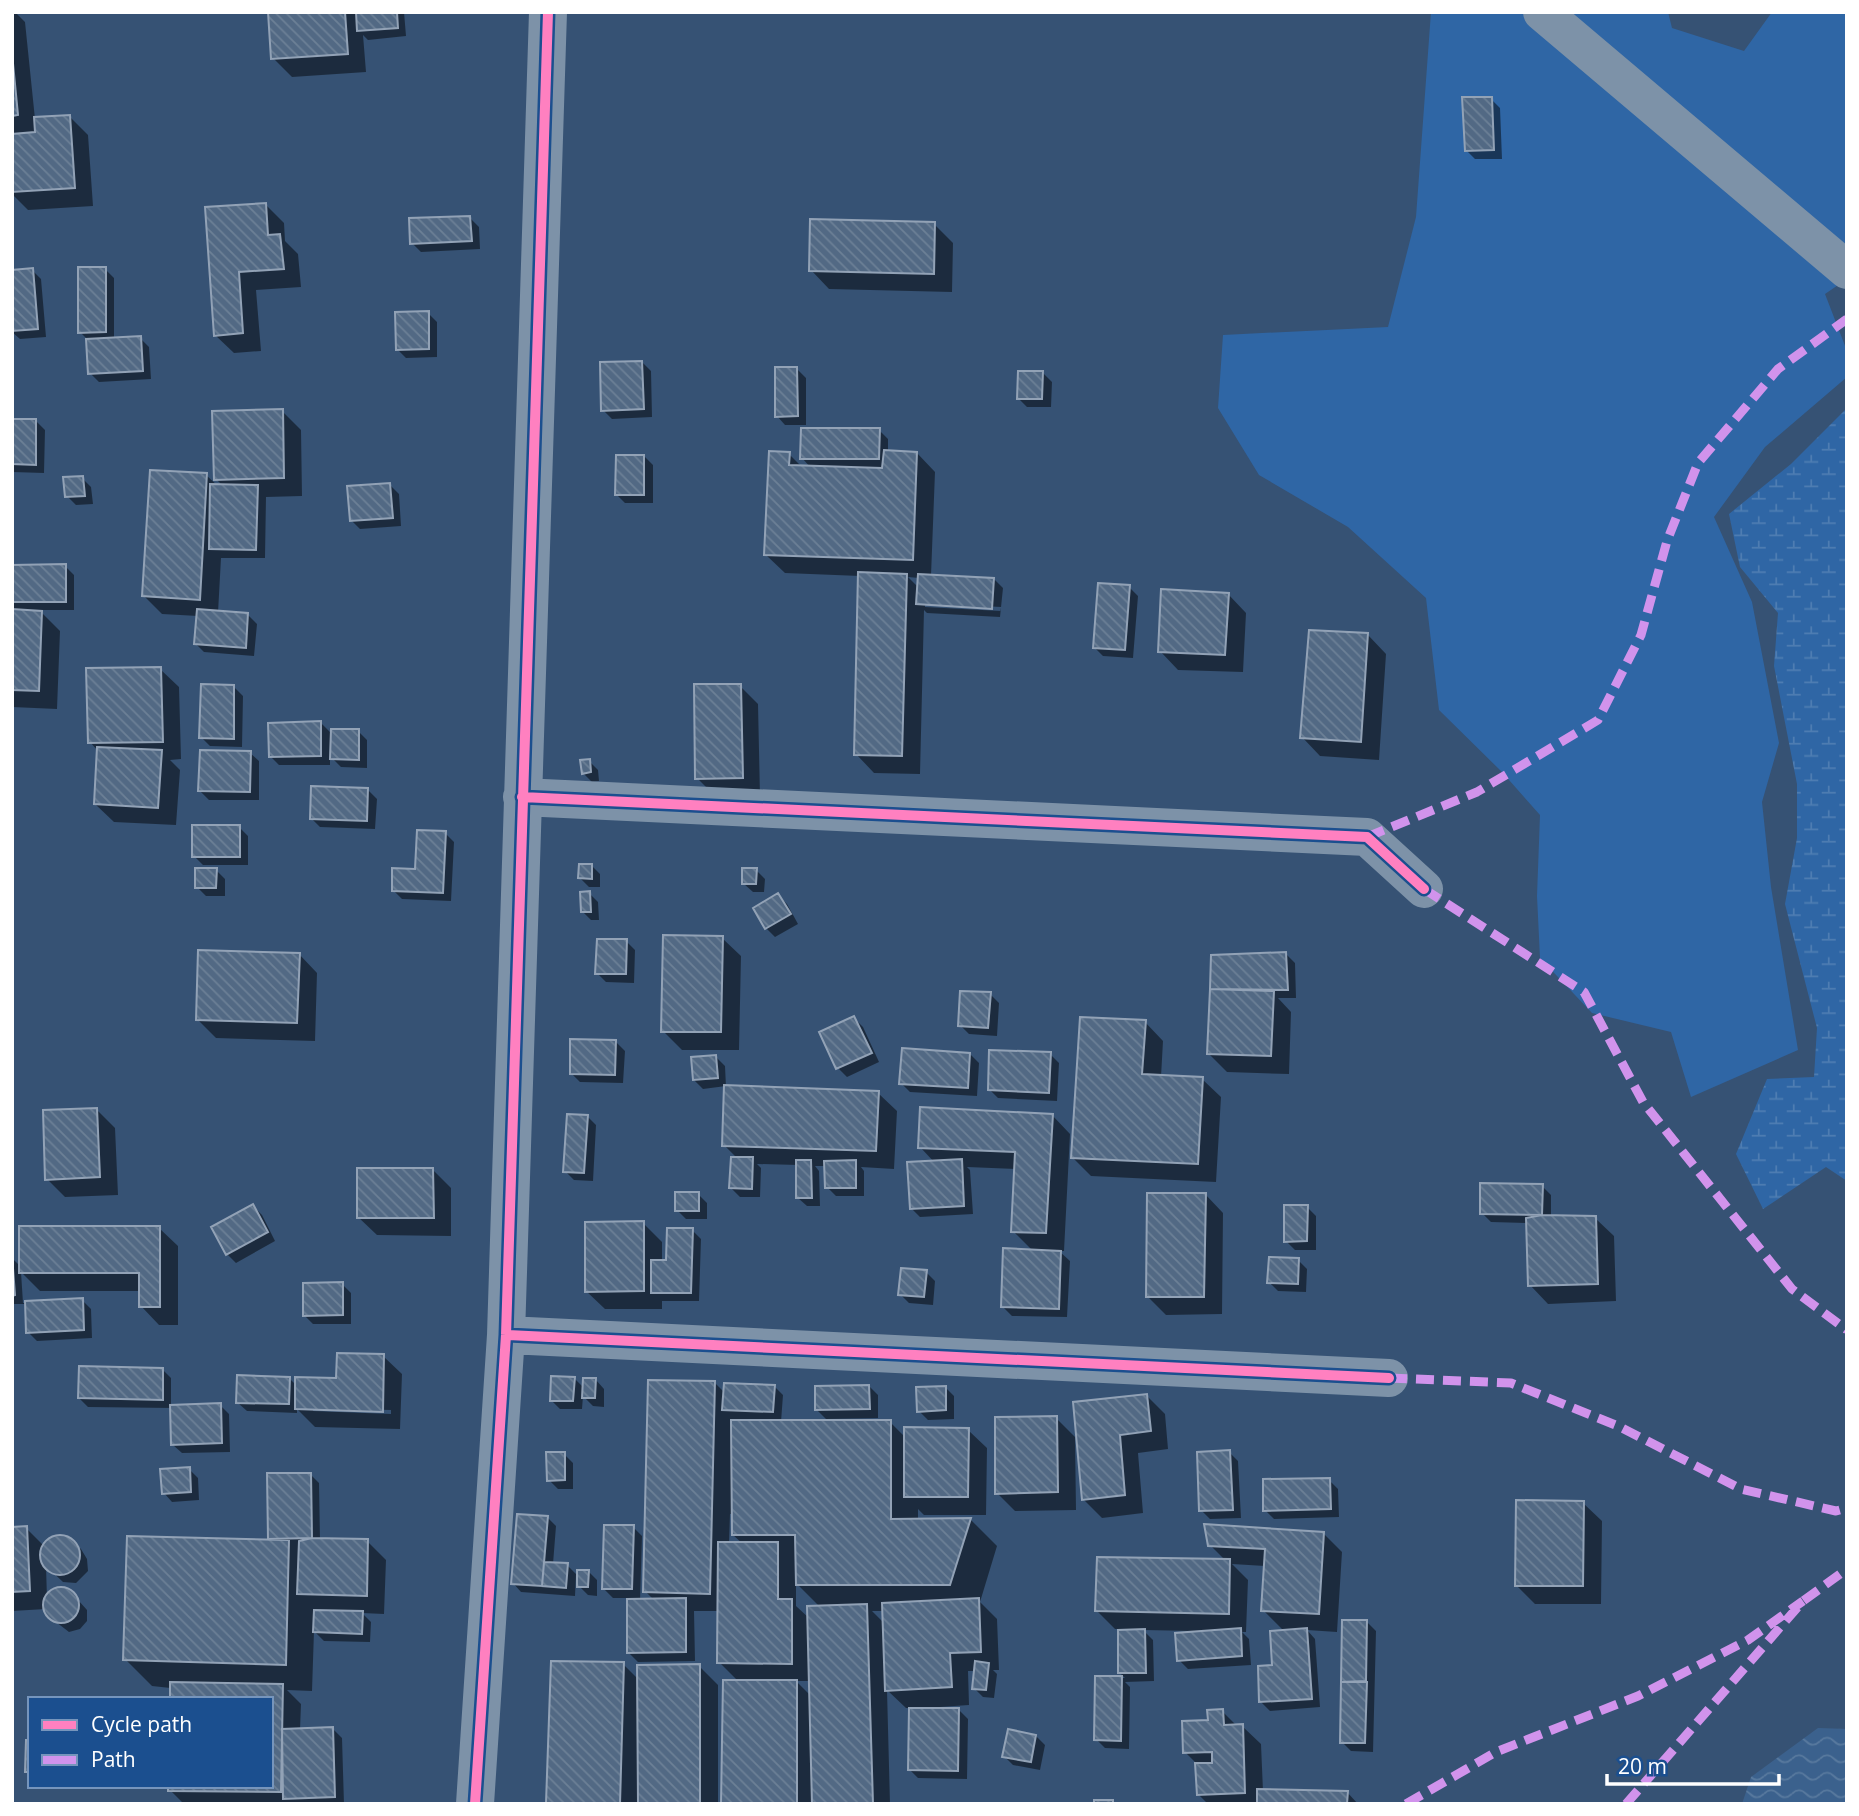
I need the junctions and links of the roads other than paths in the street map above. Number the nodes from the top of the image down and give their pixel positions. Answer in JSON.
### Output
{"nodes":[{"id":1,"x":548,"y":12,"type":"edge"},
{"id":2,"x":1542,"y":12,"type":"edge"},
{"id":3,"x":1847,"y":270,"type":"edge"},
{"id":4,"x":523,"y":797,"type":"junction"},
{"id":5,"x":1424,"y":889,"type":"dead end"},
{"id":6,"x":506,"y":1335,"type":"junction"},
{"id":7,"x":1389,"y":1378,"type":"dead end"},
{"id":8,"x":475,"y":1804,"type":"edge"}],
"edges":[{"from":1,"to":4,"type":"street"},
{"from":2,"to":3,"type":"street"},
{"from":4,"to":5,"type":"street"},
{"from":4,"to":6,"type":"street"},
{"from":6,"to":7,"type":"street"},
{"from":6,"to":8,"type":"street"}]}
